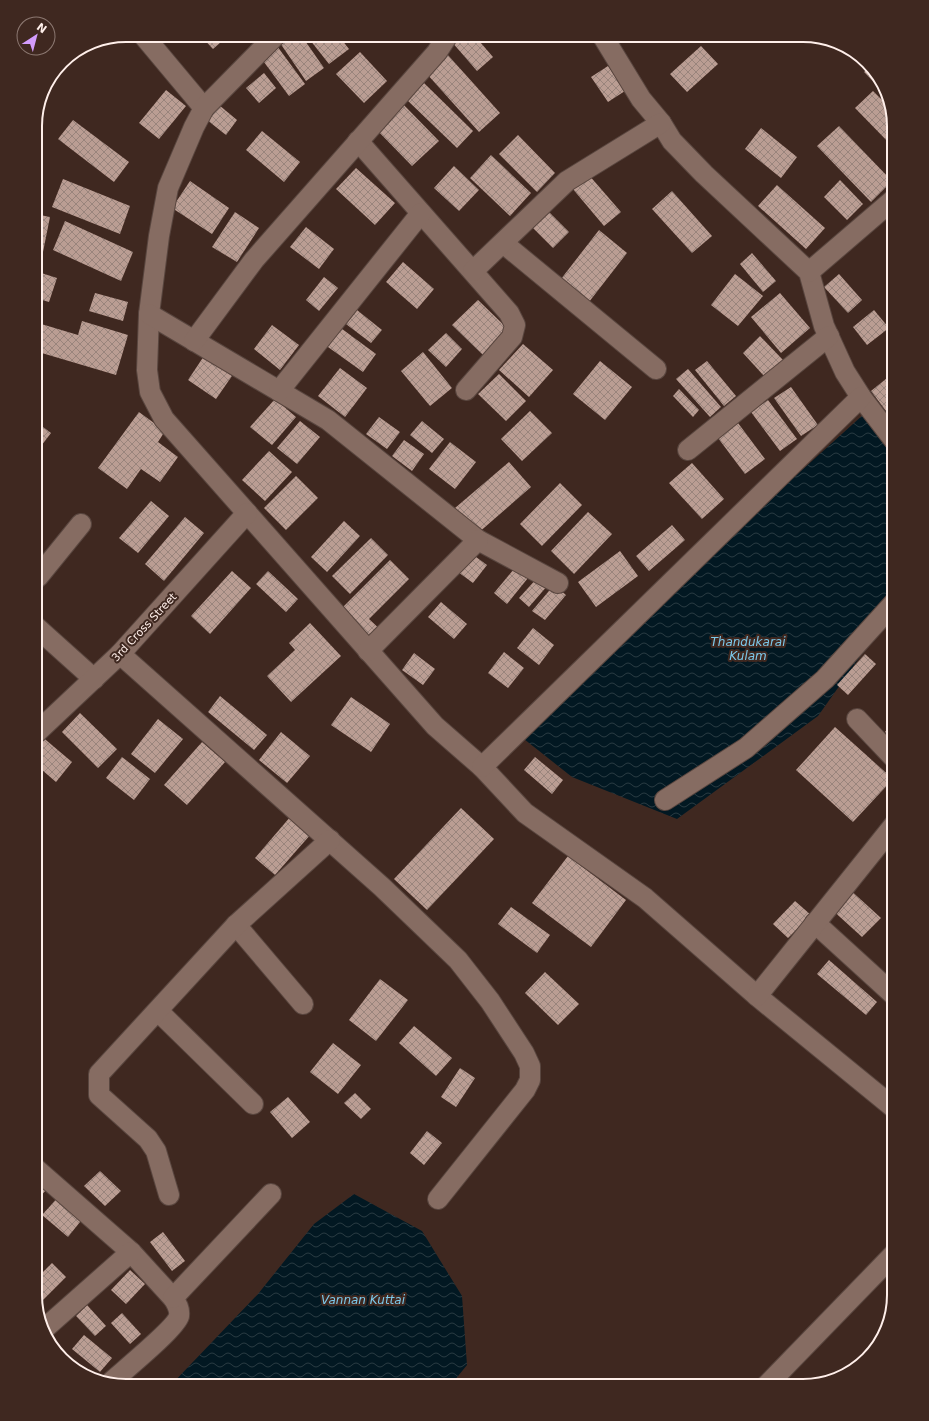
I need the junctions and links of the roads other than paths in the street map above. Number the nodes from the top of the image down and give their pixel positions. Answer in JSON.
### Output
{"nodes":[{"id":1,"x":149,"y":42,"type":"edge"},
{"id":2,"x":269,"y":42,"type":"edge"},
{"id":3,"x":443,"y":42,"type":"edge"},
{"id":4,"x":606,"y":42,"type":"edge"},
{"id":5,"x":204,"y":108,"type":"junction"},
{"id":6,"x":661,"y":123,"type":"junction"},
{"id":7,"x":358,"y":141,"type":"junction"},
{"id":8,"x":887,"y":205,"type":"edge"},
{"id":9,"x":421,"y":213,"type":"junction"},
{"id":10,"x":503,"y":243,"type":"junction"},
{"id":11,"x":473,"y":271,"type":"junction"},
{"id":12,"x":809,"y":272,"type":"junction"},
{"id":13,"x":149,"y":314,"type":"junction"},
{"id":14,"x":829,"y":336,"type":"junction"},
{"id":15,"x":194,"y":341,"type":"junction"},
{"id":16,"x":656,"y":369,"type":"dead end"},
{"id":17,"x":466,"y":390,"type":"dead end"},
{"id":18,"x":278,"y":391,"type":"junction"},
{"id":19,"x":861,"y":398,"type":"junction"},
{"id":20,"x":887,"y":431,"type":"edge"},
{"id":21,"x":688,"y":450,"type":"dead end"},
{"id":22,"x":247,"y":513,"type":"junction"},
{"id":23,"x":81,"y":524,"type":"dead end"},
{"id":24,"x":478,"y":540,"type":"junction"},
{"id":25,"x":42,"y":572,"type":"edge"},
{"id":26,"x":558,"y":583,"type":"dead end"},
{"id":27,"x":887,"y":611,"type":"edge"},
{"id":28,"x":42,"y":632,"type":"edge"},
{"id":29,"x":368,"y":651,"type":"junction"},
{"id":30,"x":120,"y":654,"type":"junction"},
{"id":31,"x":94,"y":679,"type":"junction"},
{"id":32,"x":857,"y":719,"type":"dead end"},
{"id":33,"x":42,"y":727,"type":"edge"},
{"id":34,"x":887,"y":751,"type":"edge"},
{"id":35,"x":482,"y":768,"type":"junction"},
{"id":36,"x":665,"y":800,"type":"dead end"},
{"id":37,"x":887,"y":834,"type":"edge"},
{"id":38,"x":330,"y":840,"type":"junction"},
{"id":39,"x":816,"y":924,"type":"junction"},
{"id":40,"x":236,"y":925,"type":"junction"},
{"id":41,"x":887,"y":984,"type":"edge"},
{"id":42,"x":758,"y":996,"type":"junction"},
{"id":43,"x":303,"y":1004,"type":"dead end"},
{"id":44,"x":158,"y":1011,"type":"junction"},
{"id":45,"x":887,"y":1102,"type":"edge"},
{"id":46,"x":253,"y":1104,"type":"dead end"},
{"id":47,"x":42,"y":1174,"type":"edge"},
{"id":48,"x":271,"y":1194,"type":"dead end"},
{"id":49,"x":169,"y":1195,"type":"dead end"},
{"id":50,"x":438,"y":1199,"type":"dead end"},
{"id":51,"x":130,"y":1252,"type":"junction"},
{"id":52,"x":887,"y":1261,"type":"edge"},
{"id":53,"x":173,"y":1298,"type":"junction"},
{"id":54,"x":48,"y":1326,"type":"edge"},
{"id":55,"x":116,"y":1378,"type":"edge"},
{"id":56,"x":773,"y":1379,"type":"edge"}],
"edges":[{"from":1,"to":5,"type":"street"},
{"from":2,"to":5,"type":"street"},
{"from":3,"to":7,"type":"street"},
{"from":4,"to":6,"type":"street"},
{"from":5,"to":13,"type":"street"},
{"from":6,"to":10,"type":"street"},
{"from":6,"to":12,"type":"street"},
{"from":7,"to":9,"type":"street"},
{"from":7,"to":15,"type":"street"},
{"from":8,"to":12,"type":"street"},
{"from":9,"to":11,"type":"street"},
{"from":9,"to":18,"type":"street"},
{"from":10,"to":11,"type":"street"},
{"from":10,"to":16,"type":"street"},
{"from":11,"to":17,"type":"street"},
{"from":12,"to":14,"type":"street"},
{"from":13,"to":15,"type":"street"},
{"from":13,"to":22,"type":"street"},
{"from":14,"to":19,"type":"street"},
{"from":14,"to":21,"type":"street"},
{"from":15,"to":18,"type":"street"},
{"from":18,"to":24,"type":"street"},
{"from":19,"to":20,"type":"street"},
{"from":19,"to":35,"type":"street"},
{"from":22,"to":29,"type":"street"},
{"from":22,"to":30,"type":"street","name":"3rd Cross Street"},
{"from":23,"to":25,"type":"street"},
{"from":24,"to":26,"type":"street"},
{"from":24,"to":29,"type":"street"},
{"from":27,"to":36,"type":"street"},
{"from":28,"to":31,"type":"street"},
{"from":29,"to":35,"type":"street"},
{"from":30,"to":31,"type":"street","name":"3rd Cross Street"},
{"from":30,"to":38,"type":"street"},
{"from":31,"to":33,"type":"street","name":"3rd Cross Street"},
{"from":32,"to":34,"type":"street"},
{"from":35,"to":42,"type":"street"},
{"from":37,"to":39,"type":"street"},
{"from":38,"to":40,"type":"street"},
{"from":38,"to":50,"type":"street"},
{"from":39,"to":41,"type":"street"},
{"from":39,"to":42,"type":"street"},
{"from":40,"to":43,"type":"street"},
{"from":40,"to":44,"type":"street"},
{"from":42,"to":45,"type":"street"},
{"from":44,"to":46,"type":"street"},
{"from":44,"to":49,"type":"street"},
{"from":47,"to":51,"type":"street"},
{"from":48,"to":53,"type":"street"},
{"from":51,"to":53,"type":"street"},
{"from":51,"to":54,"type":"street"},
{"from":52,"to":56,"type":"street"},
{"from":53,"to":55,"type":"street"}]}
